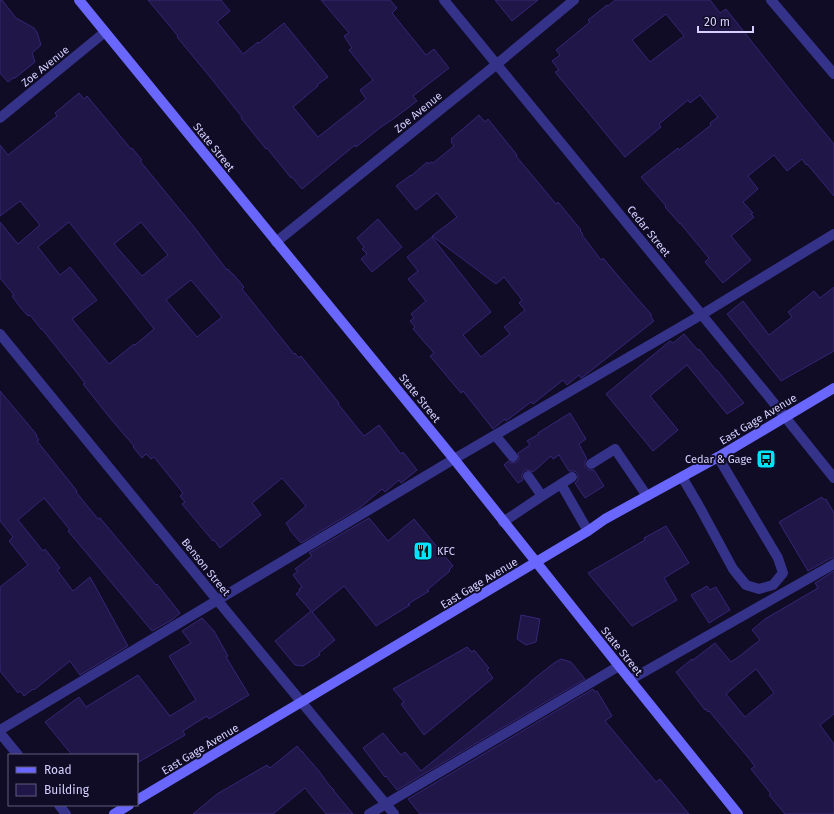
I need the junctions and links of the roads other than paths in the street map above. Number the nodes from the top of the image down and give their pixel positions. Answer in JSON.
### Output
{"nodes":[{"id":1,"x":79,"y":0,"type":"edge"},
{"id":2,"x":444,"y":0,"type":"edge"},
{"id":3,"x":574,"y":0,"type":"edge"},
{"id":4,"x":771,"y":0,"type":"edge"},
{"id":5,"x":105,"y":32,"type":"junction"},
{"id":6,"x":496,"y":64,"type":"junction"},
{"id":7,"x":834,"y":74,"type":"edge"},
{"id":8,"x":0,"y":118,"type":"edge"},
{"id":9,"x":834,"y":234,"type":"edge"},
{"id":10,"x":276,"y":242,"type":"junction"},
{"id":11,"x":701,"y":315,"type":"junction"},
{"id":12,"x":0,"y":334,"type":"edge"},
{"id":13,"x":834,"y":388,"type":"edge"},
{"id":14,"x":785,"y":417,"type":"junction"},
{"id":15,"x":496,"y":435,"type":"junction"},
{"id":16,"x":513,"y":457,"type":"dead end"},
{"id":17,"x":718,"y":457,"type":"junction"},
{"id":18,"x":454,"y":459,"type":"junction"},
{"id":19,"x":591,"y":464,"type":"dead end"},
{"id":20,"x":528,"y":476,"type":"dead end"},
{"id":21,"x":572,"y":477,"type":"dead end"},
{"id":22,"x":682,"y":477,"type":"junction"},
{"id":23,"x":834,"y":478,"type":"edge"},
{"id":24,"x":561,"y":484,"type":"junction"},
{"id":25,"x":542,"y":496,"type":"junction"},
{"id":26,"x":647,"y":496,"type":"junction"},
{"id":27,"x":503,"y":522,"type":"junction"},
{"id":28,"x":588,"y":531,"type":"junction"},
{"id":29,"x":536,"y":562,"type":"junction"},
{"id":30,"x":834,"y":564,"type":"edge"},
{"id":31,"x":218,"y":601,"type":"junction"},
{"id":32,"x":619,"y":666,"type":"junction"},
{"id":33,"x":630,"y":680,"type":"junction"},
{"id":34,"x":302,"y":702,"type":"junction"},
{"id":35,"x":0,"y":732,"type":"edge"},
{"id":36,"x":17,"y":754,"type":"edge"},
{"id":37,"x":138,"y":799,"type":"edge"},
{"id":38,"x":386,"y":804,"type":"junction"},
{"id":39,"x":60,"y":806,"type":"edge"},
{"id":40,"x":127,"y":806,"type":"edge"},
{"id":41,"x":66,"y":814,"type":"edge"},
{"id":42,"x":114,"y":814,"type":"edge"},
{"id":43,"x":369,"y":814,"type":"edge"},
{"id":44,"x":394,"y":814,"type":"edge"},
{"id":45,"x":738,"y":814,"type":"edge"}],
"edges":[{"from":1,"to":5,"type":"main road","name":"State Street"},
{"from":2,"to":6,"type":"street","name":"Cedar Street"},
{"from":3,"to":6,"type":"street","name":"Zoe Avenue"},
{"from":4,"to":7,"type":"street"},
{"from":5,"to":8,"type":"street","name":"Zoe Avenue"},
{"from":5,"to":10,"type":"main road","name":"State Street"},
{"from":6,"to":10,"type":"street","name":"Zoe Avenue"},
{"from":6,"to":11,"type":"street","name":"Cedar Street"},
{"from":9,"to":11,"type":"street"},
{"from":10,"to":18,"type":"main road","name":"State Street"},
{"from":11,"to":14,"type":"street","name":"Cedar Street"},
{"from":11,"to":15,"type":"street"},
{"from":12,"to":31,"type":"street","name":"Benson Street"},
{"from":13,"to":14,"type":"main road","name":"East Gage Avenue"},
{"from":14,"to":17,"type":"main road","name":"East Gage Avenue"},
{"from":14,"to":23,"type":"street","name":"Cedar Street"},
{"from":15,"to":16,"type":"street"},
{"from":15,"to":18,"type":"street"},
{"from":17,"to":22,"type":"main road","name":"East Gage Avenue"},
{"from":17,"to":22,"type":"street"},
{"from":18,"to":27,"type":"main road","name":"State Street"},
{"from":18,"to":31,"type":"street"},
{"from":19,"to":26,"type":"street"},
{"from":20,"to":25,"type":"street"},
{"from":21,"to":24,"type":"street"},
{"from":22,"to":26,"type":"main road","name":"East Gage Avenue"},
{"from":24,"to":25,"type":"street"},
{"from":24,"to":28,"type":"street"},
{"from":25,"to":27,"type":"street"},
{"from":26,"to":28,"type":"main road","name":"East Gage Avenue"},
{"from":27,"to":29,"type":"main road","name":"State Street"},
{"from":28,"to":29,"type":"main road","name":"East Gage Avenue"},
{"from":29,"to":32,"type":"main road","name":"State Street"},
{"from":29,"to":34,"type":"main road","name":"East Gage Avenue"},
{"from":30,"to":33,"type":"street"},
{"from":31,"to":34,"type":"street","name":"Benson Street"},
{"from":31,"to":35,"type":"street"},
{"from":32,"to":33,"type":"main road","name":"State Street"},
{"from":32,"to":38,"type":"street"},
{"from":33,"to":45,"type":"main road","name":"State Street"},
{"from":34,"to":37,"type":"main road","name":"East Gage Avenue"},
{"from":34,"to":38,"type":"street","name":"Benson Street"},
{"from":35,"to":36,"type":"street"},
{"from":38,"to":43,"type":"street"},
{"from":38,"to":44,"type":"street","name":"Benson Street"},
{"from":39,"to":41,"type":"street"},
{"from":40,"to":42,"type":"main road"}]}
